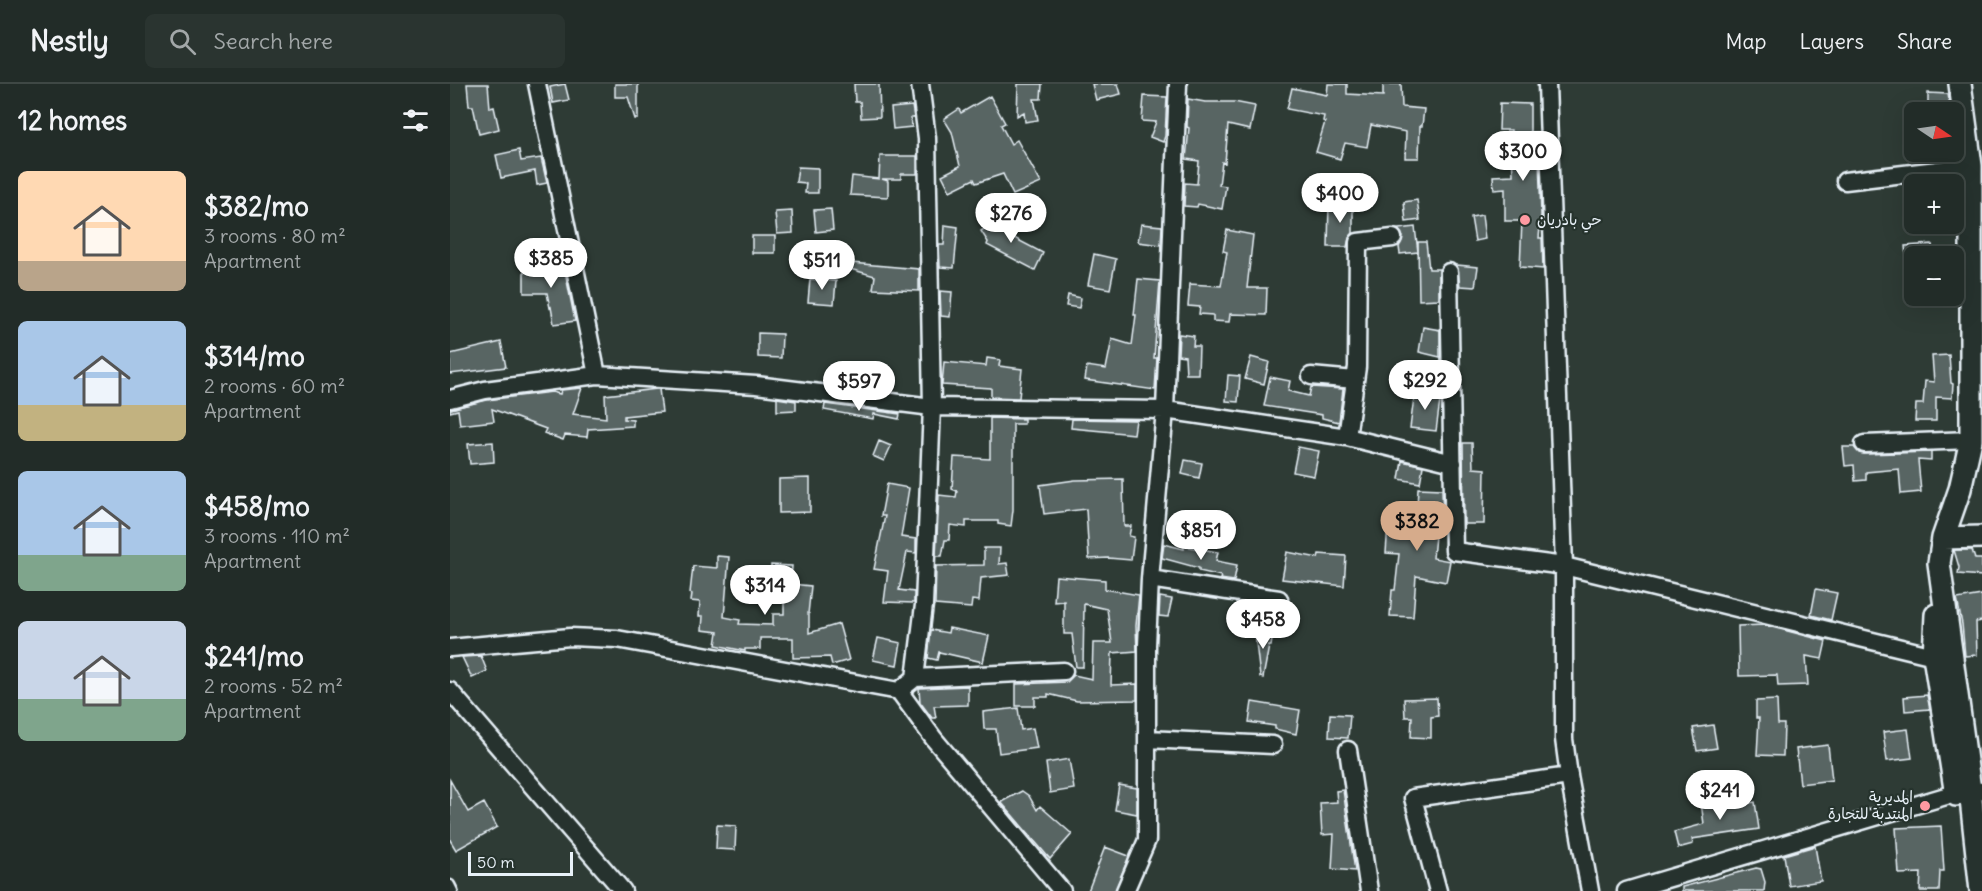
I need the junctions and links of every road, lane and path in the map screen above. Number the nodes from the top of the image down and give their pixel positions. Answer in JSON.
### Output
{"nodes":[{"id":1,"x":537,"y":84,"type":"edge"},
{"id":2,"x":920,"y":84,"type":"edge"},
{"id":3,"x":1178,"y":84,"type":"edge"},
{"id":4,"x":1547,"y":84,"type":"edge"},
{"id":5,"x":1960,"y":84,"type":"edge"},
{"id":6,"x":1971,"y":166,"type":"junction"},
{"id":7,"x":1845,"y":181,"type":"dead end"},
{"id":8,"x":1394,"y":238,"type":"dead end"},
{"id":9,"x":1449,"y":272,"type":"dead end"},
{"id":10,"x":597,"y":375,"type":"junction"},
{"id":11,"x":1311,"y":376,"type":"dead end"},
{"id":12,"x":1355,"y":380,"type":"junction"},
{"id":13,"x":450,"y":399,"type":"edge"},
{"id":14,"x":932,"y":407,"type":"junction"},
{"id":15,"x":1165,"y":410,"type":"junction"},
{"id":16,"x":1347,"y":437,"type":"junction"},
{"id":17,"x":1971,"y":440,"type":"junction"},
{"id":18,"x":1864,"y":444,"type":"dead end"},
{"id":19,"x":1453,"y":463,"type":"junction"},
{"id":20,"x":1982,"y":537,"type":"edge"},
{"id":21,"x":1943,"y":538,"type":"junction"},
{"id":22,"x":1939,"y":563,"type":"junction"},
{"id":23,"x":1564,"y":566,"type":"junction"},
{"id":24,"x":1150,"y":579,"type":"junction"},
{"id":25,"x":1279,"y":599,"type":"dead end"},
{"id":26,"x":450,"y":648,"type":"edge"},
{"id":27,"x":1934,"y":656,"type":"junction"},
{"id":28,"x":1064,"y":671,"type":"dead end"},
{"id":29,"x":915,"y":678,"type":"junction"},
{"id":30,"x":450,"y":691,"type":"edge"},
{"id":31,"x":899,"y":691,"type":"junction"},
{"id":32,"x":1148,"y":739,"type":"junction"},
{"id":33,"x":1272,"y":745,"type":"dead end"},
{"id":34,"x":1348,"y":750,"type":"dead end"},
{"id":35,"x":1569,"y":776,"type":"junction"},
{"id":36,"x":1969,"y":791,"type":"edge"},
{"id":37,"x":450,"y":885,"type":"edge"},
{"id":38,"x":453,"y":891,"type":"edge"},
{"id":39,"x":624,"y":891,"type":"edge"},
{"id":40,"x":1062,"y":891,"type":"edge"},
{"id":41,"x":1125,"y":891,"type":"edge"},
{"id":42,"x":1369,"y":891,"type":"edge"},
{"id":43,"x":1438,"y":891,"type":"edge"},
{"id":44,"x":1590,"y":891,"type":"edge"},
{"id":45,"x":1626,"y":891,"type":"edge"},
{"id":46,"x":1966,"y":891,"type":"edge"},
{"id":47,"x":1981,"y":891,"type":"edge"}],
"edges":[{"from":1,"to":10,"type":"street"},
{"from":2,"to":14,"type":"street"},
{"from":3,"to":15,"type":"street"},
{"from":4,"to":23,"type":"street"},
{"from":5,"to":6,"type":"street"},
{"from":6,"to":7,"type":"street"},
{"from":6,"to":17,"type":"street"},
{"from":8,"to":12,"type":"street"},
{"from":9,"to":19,"type":"street"},
{"from":10,"to":13,"type":"street"},
{"from":10,"to":14,"type":"street"},
{"from":11,"to":12,"type":"street"},
{"from":12,"to":16,"type":"street"},
{"from":14,"to":15,"type":"street"},
{"from":14,"to":29,"type":"street"},
{"from":15,"to":16,"type":"street"},
{"from":15,"to":24,"type":"street"},
{"from":16,"to":19,"type":"street"},
{"from":17,"to":18,"type":"street"},
{"from":17,"to":21,"type":"street"},
{"from":19,"to":23,"type":"street"},
{"from":20,"to":21,"type":"street"},
{"from":21,"to":22,"type":"street"},
{"from":22,"to":27,"type":"street"},
{"from":22,"to":36,"type":"street"},
{"from":23,"to":27,"type":"street"},
{"from":23,"to":35,"type":"street"},
{"from":24,"to":25,"type":"street"},
{"from":24,"to":32,"type":"street"},
{"from":26,"to":31,"type":"street"},
{"from":27,"to":36,"type":"street"},
{"from":28,"to":29,"type":"street"},
{"from":29,"to":31,"type":"street"},
{"from":30,"to":39,"type":"street"},
{"from":31,"to":40,"type":"street"},
{"from":32,"to":33,"type":"street"},
{"from":32,"to":41,"type":"street"},
{"from":34,"to":42,"type":"street"},
{"from":35,"to":43,"type":"street"},
{"from":35,"to":44,"type":"street"},
{"from":36,"to":45,"type":"street"},
{"from":36,"to":46,"type":"street"},
{"from":36,"to":47,"type":"street"},
{"from":37,"to":38,"type":"lane"}]}
